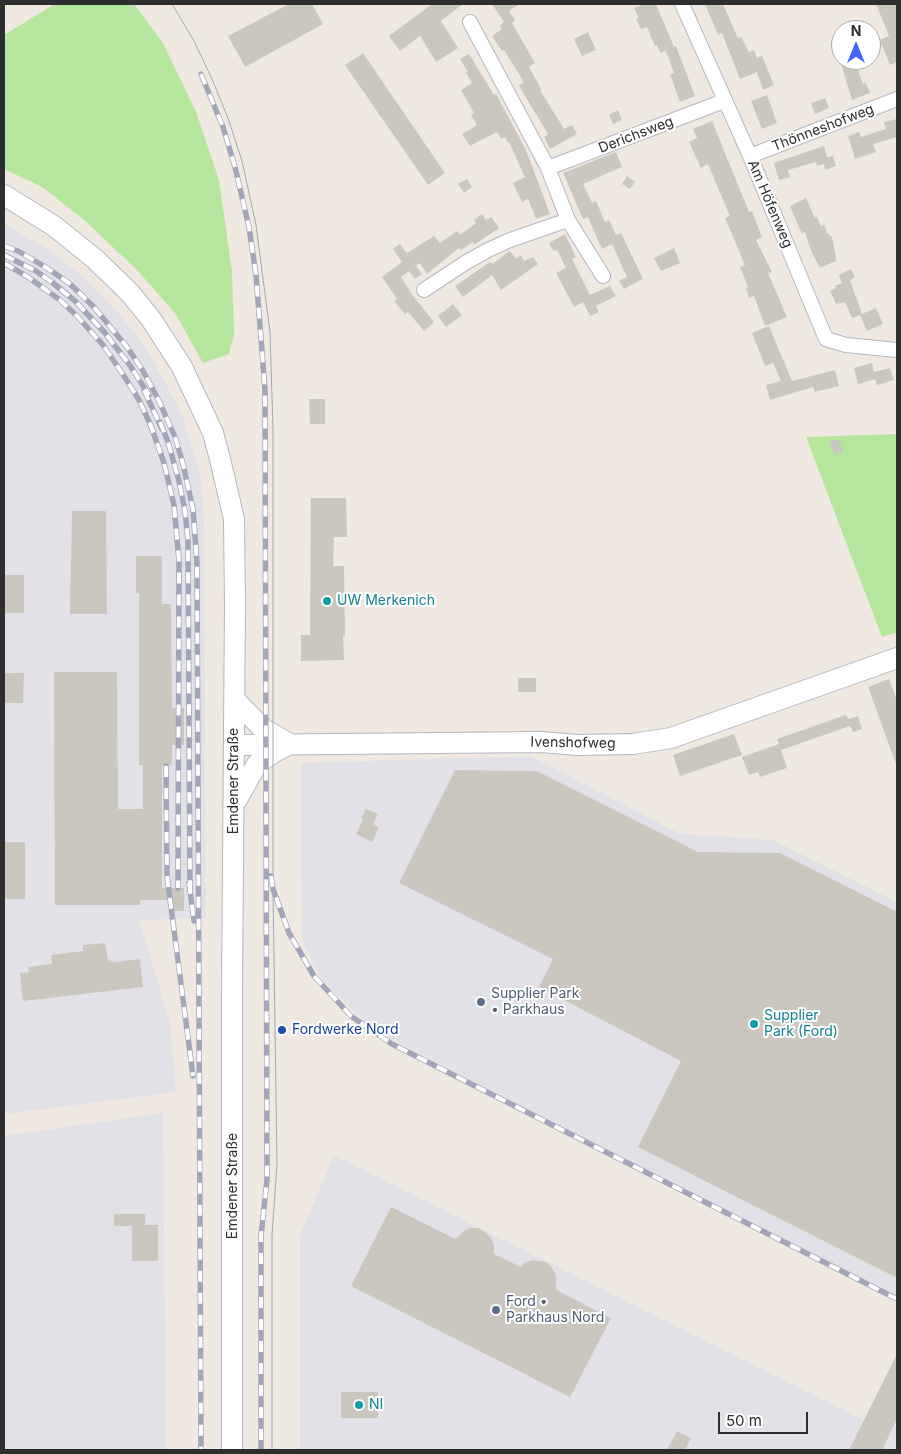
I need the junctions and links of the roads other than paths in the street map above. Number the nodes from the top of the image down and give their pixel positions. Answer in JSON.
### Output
{"nodes":[{"id":1,"x":682,"y":4,"type":"edge"},
{"id":2,"x":470,"y":22,"type":"dead end"},
{"id":3,"x":897,"y":99,"type":"edge"},
{"id":4,"x":724,"y":101,"type":"junction"},
{"id":5,"x":750,"y":156,"type":"junction"},
{"id":6,"x":548,"y":168,"type":"junction"},
{"id":7,"x":5,"y":196,"type":"edge"},
{"id":8,"x":568,"y":220,"type":"junction"},
{"id":9,"x":603,"y":276,"type":"dead end"},
{"id":10,"x":424,"y":290,"type":"dead end"},
{"id":11,"x":897,"y":350,"type":"edge"},
{"id":12,"x":897,"y":658,"type":"edge"},
{"id":13,"x":234,"y":700,"type":"junction"},
{"id":14,"x":235,"y":744,"type":"junction"},
{"id":15,"x":290,"y":744,"type":"junction"},
{"id":16,"x":234,"y":804,"type":"junction"},
{"id":17,"x":232,"y":1450,"type":"edge"}],
"edges":[{"from":1,"to":4,"type":"street","name":"Am Höfenweg"},
{"from":2,"to":6,"type":"street"},
{"from":3,"to":5,"type":"street","name":"Thönneshofweg"},
{"from":4,"to":5,"type":"street","name":"Am Höfenweg"},
{"from":4,"to":6,"type":"street","name":"Derichsweg"},
{"from":5,"to":11,"type":"street","name":"Am Höfenweg"},
{"from":6,"to":8,"type":"street"},
{"from":7,"to":13,"type":"street","name":"Emdener Straße"},
{"from":8,"to":9,"type":"street"},
{"from":8,"to":10,"type":"street"},
{"from":12,"to":15,"type":"street","name":"Ivenshofweg"},
{"from":13,"to":14,"type":"street","name":"Emdener Straße"},
{"from":13,"to":15,"type":"street"},
{"from":14,"to":15,"type":"street","name":"Ivenshofweg"},
{"from":14,"to":16,"type":"street","name":"Emdener Straße"},
{"from":15,"to":16,"type":"street"},
{"from":16,"to":17,"type":"street","name":"Emdener Straße"}]}
